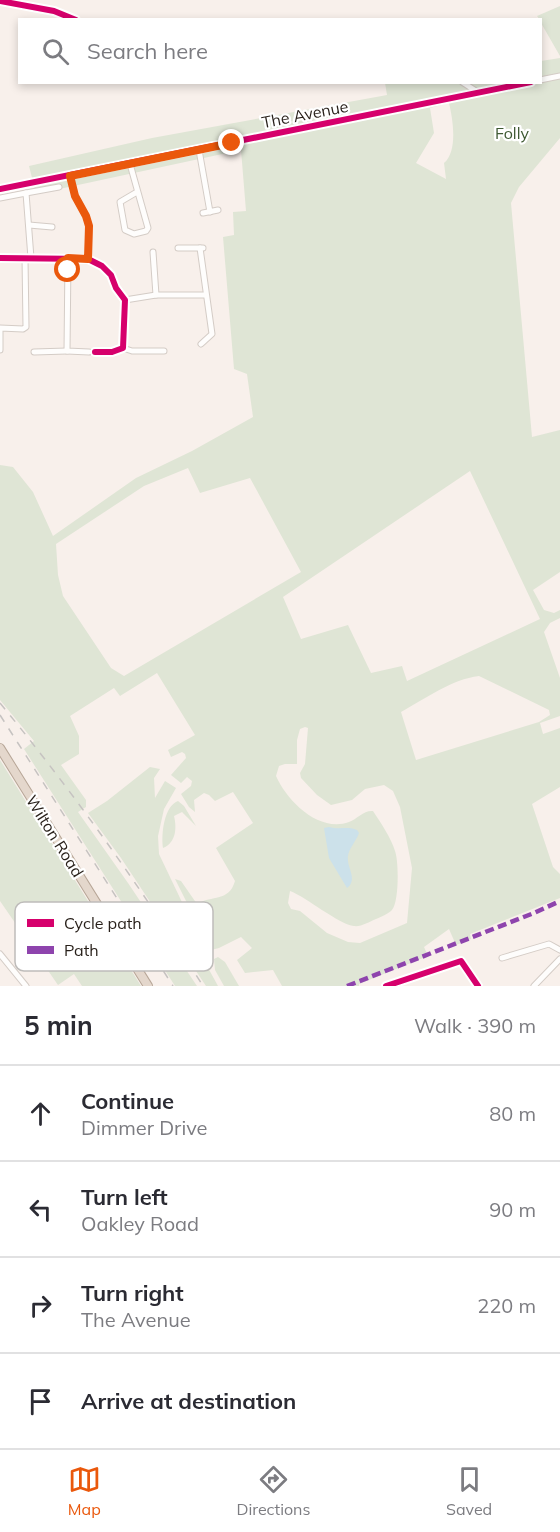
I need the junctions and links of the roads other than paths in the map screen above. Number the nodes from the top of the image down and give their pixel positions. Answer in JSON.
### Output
{"nodes":[{"id":1,"x":0,"y":1,"type":"edge"},
{"id":2,"x":71,"y":18,"type":"edge"},
{"id":3,"x":560,"y":76,"type":"edge"},
{"id":4,"x":542,"y":80,"type":"edge"},
{"id":5,"x":465,"y":84,"type":"edge"},
{"id":6,"x":522,"y":84,"type":"edge"},
{"id":7,"x":479,"y":93,"type":"junction"},
{"id":8,"x":199,"y":150,"type":"junction"},
{"id":9,"x":130,"y":164,"type":"junction"},
{"id":10,"x":70,"y":176,"type":"junction"},
{"id":11,"x":0,"y":184,"type":"edge"},
{"id":12,"x":13,"y":186,"type":"junction"},
{"id":13,"x":59,"y":187,"type":"dead end"},
{"id":14,"x":0,"y":189,"type":"edge"},
{"id":15,"x":136,"y":192,"type":"junction"},
{"id":16,"x":26,"y":193,"type":"junction"},
{"id":17,"x":0,"y":198,"type":"edge"},
{"id":18,"x":218,"y":210,"type":"dead end"},
{"id":19,"x":210,"y":212,"type":"junction"},
{"id":20,"x":203,"y":213,"type":"dead end"},
{"id":21,"x":29,"y":225,"type":"junction"},
{"id":22,"x":52,"y":227,"type":"dead end"},
{"id":23,"x":178,"y":248,"type":"dead end"},
{"id":24,"x":153,"y":252,"type":"dead end"},
{"id":25,"x":0,"y":258,"type":"edge"},
{"id":26,"x":28,"y":258,"type":"junction"},
{"id":27,"x":68,"y":258,"type":"junction"},
{"id":28,"x":88,"y":259,"type":"junction"},
{"id":29,"x":156,"y":295,"type":"junction"},
{"id":30,"x":205,"y":295,"type":"junction"},
{"id":31,"x":125,"y":300,"type":"junction"},
{"id":32,"x":0,"y":328,"type":"edge"},
{"id":33,"x":220,"y":333,"type":"dead end"},
{"id":34,"x":212,"y":334,"type":"junction"},
{"id":35,"x":201,"y":344,"type":"dead end"},
{"id":36,"x":123,"y":348,"type":"junction"},
{"id":37,"x":0,"y":350,"type":"edge"},
{"id":38,"x":68,"y":351,"type":"junction"},
{"id":39,"x":164,"y":351,"type":"dead end"},
{"id":40,"x":34,"y":352,"type":"dead end"},
{"id":41,"x":0,"y":748,"type":"edge"},
{"id":42,"x":96,"y":902,"type":"edge"},
{"id":43,"x":560,"y":950,"type":"edge"},
{"id":44,"x":0,"y":954,"type":"edge"},
{"id":45,"x":502,"y":958,"type":"dead end"},
{"id":46,"x":560,"y":959,"type":"edge"},
{"id":47,"x":6,"y":961,"type":"junction"},
{"id":48,"x":0,"y":966,"type":"edge"},
{"id":49,"x":139,"y":971,"type":"edge"},
{"id":50,"x":26,"y":986,"type":"edge"},
{"id":51,"x":148,"y":986,"type":"edge"},
{"id":52,"x":386,"y":986,"type":"edge"},
{"id":53,"x":478,"y":986,"type":"edge"},
{"id":54,"x":534,"y":986,"type":"edge"}],
"edges":[{"from":1,"to":2,"type":"street"},
{"from":3,"to":4,"type":"street"},
{"from":5,"to":7,"type":"street"},
{"from":6,"to":7,"type":"street","name":"The Avenue"},
{"from":7,"to":8,"type":"street","name":"The Avenue"},
{"from":8,"to":9,"type":"street","name":"The Avenue"},
{"from":8,"to":19,"type":"street"},
{"from":9,"to":10,"type":"street","name":"The Avenue"},
{"from":9,"to":15,"type":"street"},
{"from":10,"to":12,"type":"street","name":"The Avenue"},
{"from":10,"to":28,"type":"street"},
{"from":11,"to":12,"type":"street","name":"The Avenue"},
{"from":12,"to":14,"type":"street","name":"The Avenue"},
{"from":13,"to":16,"type":"street"},
{"from":15,"to":15,"type":"street"},
{"from":16,"to":17,"type":"street"},
{"from":16,"to":21,"type":"street"},
{"from":18,"to":19,"type":"street"},
{"from":19,"to":20,"type":"street"},
{"from":21,"to":22,"type":"street"},
{"from":21,"to":26,"type":"street"},
{"from":23,"to":30,"type":"street"},
{"from":24,"to":29,"type":"street"},
{"from":25,"to":26,"type":"street"},
{"from":26,"to":27,"type":"street"},
{"from":26,"to":32,"type":"street"},
{"from":27,"to":28,"type":"street"},
{"from":27,"to":38,"type":"street"},
{"from":28,"to":31,"type":"street"},
{"from":29,"to":30,"type":"street"},
{"from":29,"to":31,"type":"street"},
{"from":30,"to":34,"type":"street"},
{"from":31,"to":36,"type":"street"},
{"from":32,"to":37,"type":"street"},
{"from":33,"to":34,"type":"street"},
{"from":34,"to":35,"type":"street"},
{"from":36,"to":38,"type":"street"},
{"from":36,"to":39,"type":"street"},
{"from":38,"to":40,"type":"street"},
{"from":41,"to":42,"type":"highway","name":"Wilton Road"},
{"from":43,"to":45,"type":"street"},
{"from":44,"to":47,"type":"street"},
{"from":46,"to":54,"type":"street"},
{"from":47,"to":48,"type":"street"},
{"from":47,"to":50,"type":"street"},
{"from":49,"to":51,"type":"highway","name":"Wilton Road"},
{"from":52,"to":53,"type":"street"}]}
